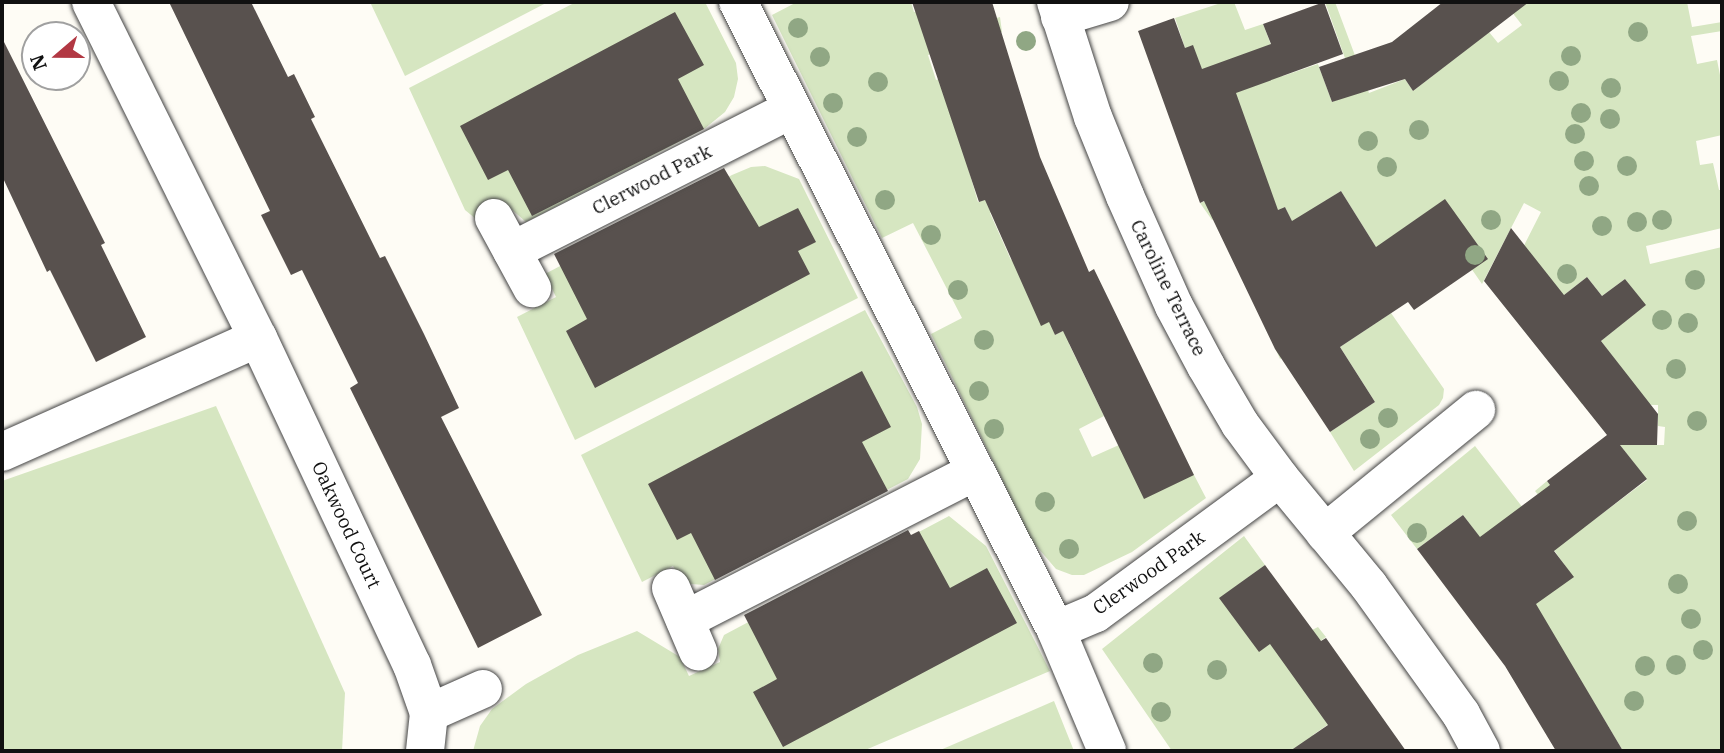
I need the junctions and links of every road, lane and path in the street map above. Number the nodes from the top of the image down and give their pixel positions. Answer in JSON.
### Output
{"nodes":[{"id":1,"x":91,"y":2,"type":"edge"},
{"id":2,"x":738,"y":2,"type":"edge"},
{"id":3,"x":1110,"y":2,"type":"edge"},
{"id":4,"x":1058,"y":10,"type":"edge"},
{"id":5,"x":792,"y":109,"type":"junction"},
{"id":6,"x":494,"y":218,"type":"dead end"},
{"id":7,"x":512,"y":251,"type":"junction"},
{"id":8,"x":532,"y":288,"type":"dead end"},
{"id":9,"x":258,"y":338,"type":"junction"},
{"id":10,"x":1476,"y":410,"type":"dead end"},
{"id":11,"x":2,"y":452,"type":"edge"},
{"id":12,"x":974,"y":472,"type":"junction"},
{"id":13,"x":1280,"y":478,"type":"junction"},
{"id":14,"x":1325,"y":533,"type":"junction"},
{"id":15,"x":685,"y":620,"type":"dead end"},
{"id":16,"x":1056,"y":630,"type":"junction"},
{"id":17,"x":483,"y":689,"type":"dead end"},
{"id":18,"x":429,"y":713,"type":"junction"},
{"id":19,"x":425,"y":751,"type":"edge"},
{"id":20,"x":1107,"y":751,"type":"edge"},
{"id":21,"x":1481,"y":751,"type":"edge"}],
"edges":[{"from":1,"to":9,"type":"street","name":"Oakwood Court"},
{"from":2,"to":5,"type":"street"},
{"from":3,"to":4,"type":"street","name":"Caroline Terrace"},
{"from":4,"to":13,"type":"street","name":"Caroline Terrace"},
{"from":5,"to":7,"type":"street","name":"Clerwood Park"},
{"from":5,"to":12,"type":"street"},
{"from":6,"to":7,"type":"street"},
{"from":7,"to":8,"type":"street"},
{"from":9,"to":11,"type":"street"},
{"from":9,"to":18,"type":"street","name":"Oakwood Court"},
{"from":10,"to":14,"type":"street"},
{"from":12,"to":15,"type":"street"},
{"from":12,"to":16,"type":"street"},
{"from":13,"to":14,"type":"street","name":"Caroline Terrace"},
{"from":13,"to":16,"type":"street","name":"Clerwood Park"},
{"from":14,"to":21,"type":"street","name":"Caroline Terrace"},
{"from":16,"to":20,"type":"street"},
{"from":17,"to":18,"type":"street"},
{"from":18,"to":19,"type":"street","name":"Oakwood Court"}]}
